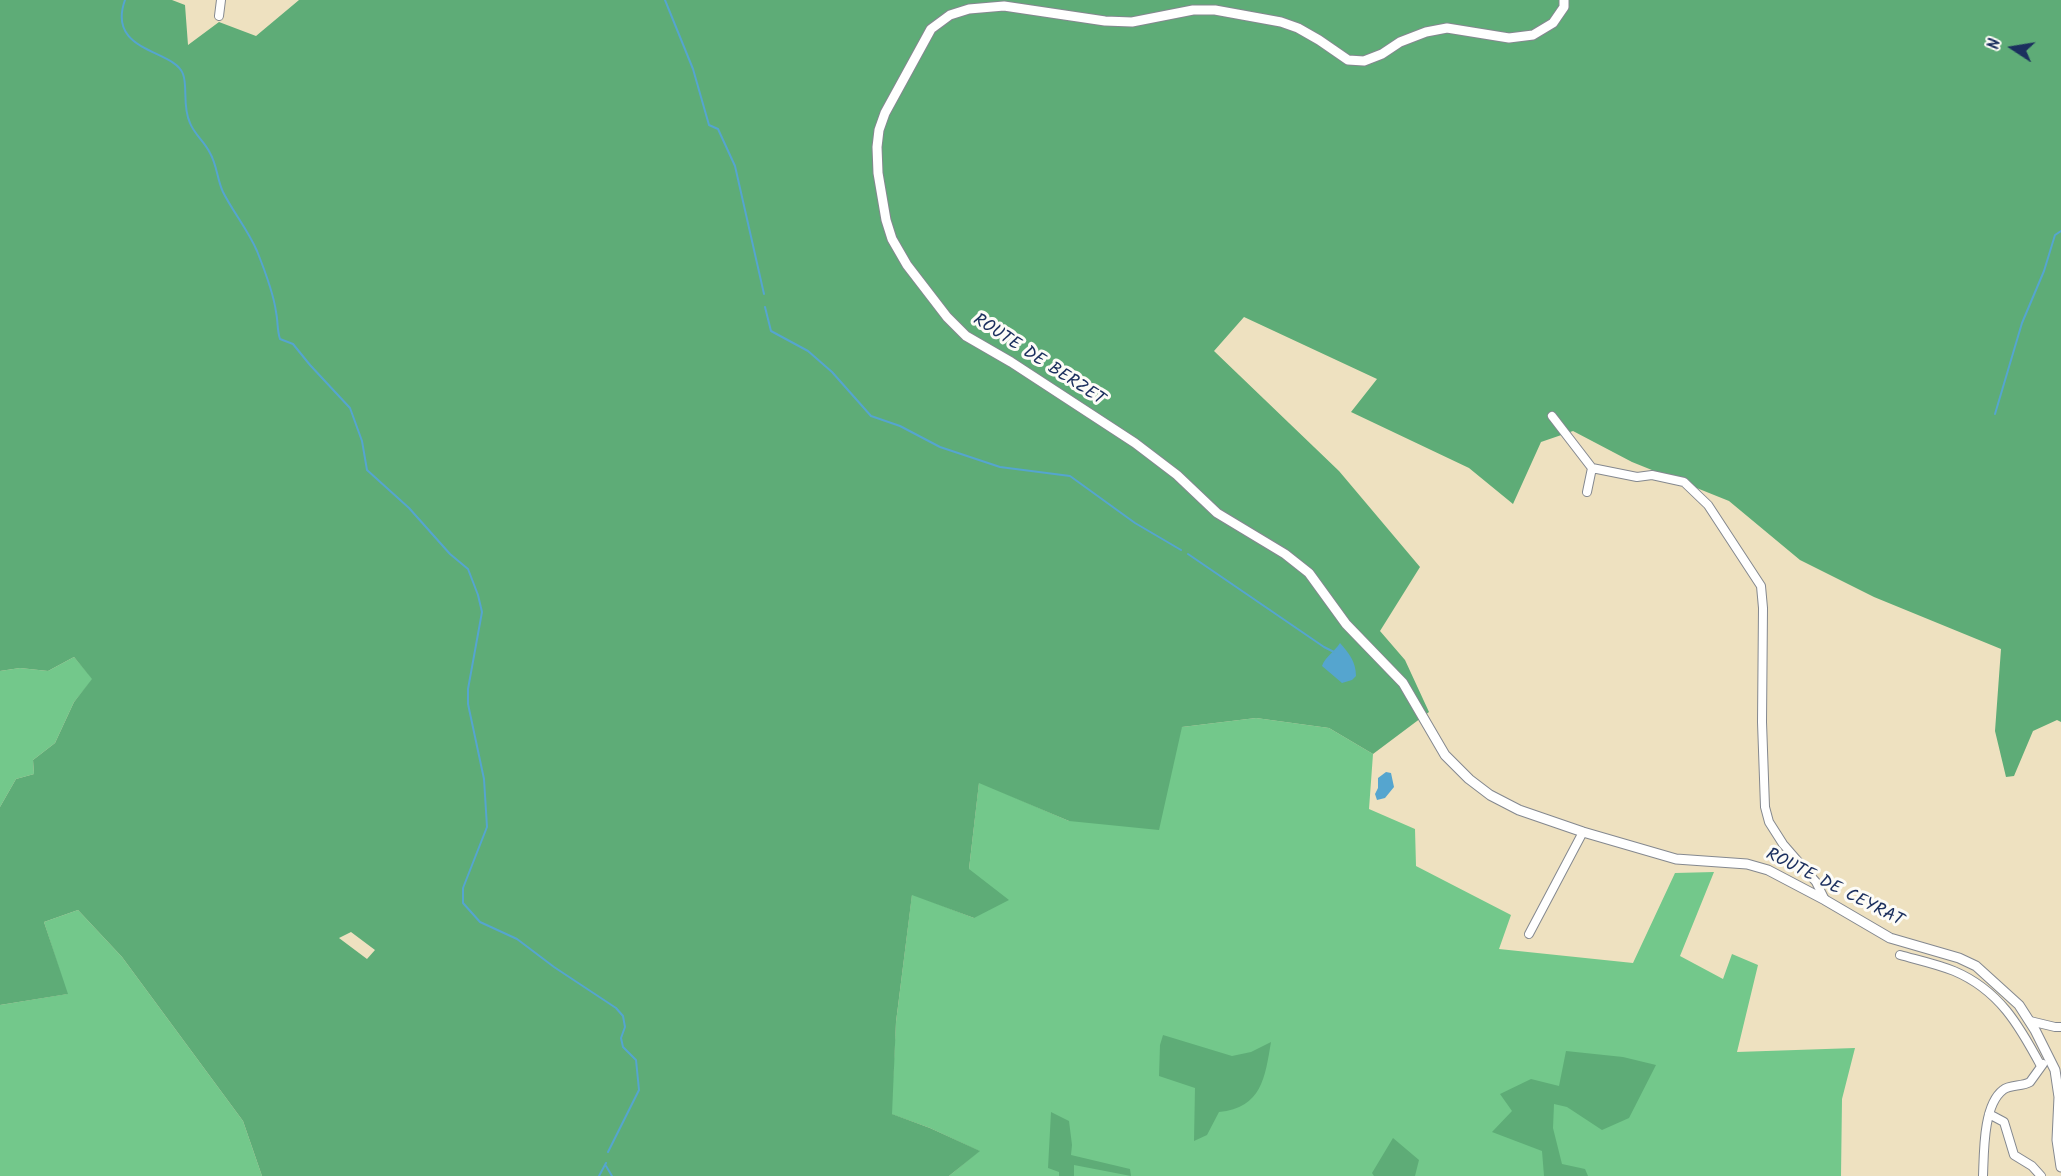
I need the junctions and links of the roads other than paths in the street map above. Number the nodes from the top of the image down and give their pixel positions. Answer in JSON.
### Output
{"nodes":[{"id":1,"x":221,"y":0,"type":"edge"},
{"id":2,"x":1564,"y":0,"type":"edge"},
{"id":3,"x":219,"y":16,"type":"dead end"},
{"id":4,"x":1552,"y":416,"type":"dead end"},
{"id":5,"x":1592,"y":468,"type":"junction"},
{"id":6,"x":1587,"y":492,"type":"dead end"},
{"id":7,"x":1403,"y":683,"type":"joint"},
{"id":8,"x":1583,"y":832,"type":"junction"},
{"id":9,"x":1825,"y":900,"type":"junction"},
{"id":10,"x":1529,"y":934,"type":"dead end"},
{"id":11,"x":1900,"y":955,"type":"dead end"},
{"id":12,"x":2030,"y":1021,"type":"junction"},
{"id":13,"x":2061,"y":1027,"type":"edge"},
{"id":14,"x":2050,"y":1058,"type":"junction"},
{"id":15,"x":2041,"y":1066,"type":"junction"},
{"id":16,"x":2059,"y":1081,"type":"edge"},
{"id":17,"x":2060,"y":1108,"type":"edge"},
{"id":18,"x":1989,"y":1114,"type":"junction"},
{"id":19,"x":2061,"y":1167,"type":"edge"},
{"id":20,"x":1983,"y":1176,"type":"edge"},
{"id":21,"x":2040,"y":1176,"type":"edge"}],
"edges":[{"from":1,"to":3,"type":"street"},
{"from":2,"to":7,"type":"street","name":"ROUTE DE BERZET"},
{"from":4,"to":5,"type":"street"},
{"from":5,"to":6,"type":"street"},
{"from":5,"to":9,"type":"street"},
{"from":7,"to":8,"type":"street","name":"ROUTE DE CEYRAT"},
{"from":8,"to":9,"type":"street","name":"ROUTE DE CEYRAT"},
{"from":8,"to":10,"type":"street"},
{"from":9,"to":12,"type":"street","name":"ROUTE DE CEYRAT"},
{"from":11,"to":15,"type":"street"},
{"from":12,"to":13,"type":"street"},
{"from":12,"to":14,"type":"street","name":"ROUTE DE CEYRAT"},
{"from":14,"to":15,"type":"street"},
{"from":14,"to":16,"type":"street","name":"ROUTE DE CEYRAT"},
{"from":15,"to":18,"type":"street"},
{"from":16,"to":17,"type":"street","name":"ROUTE DE CEYRAT"},
{"from":17,"to":19,"type":"street","name":"ROUTE DE CEYRAT"},
{"from":18,"to":20,"type":"street"},
{"from":18,"to":21,"type":"street"}]}
